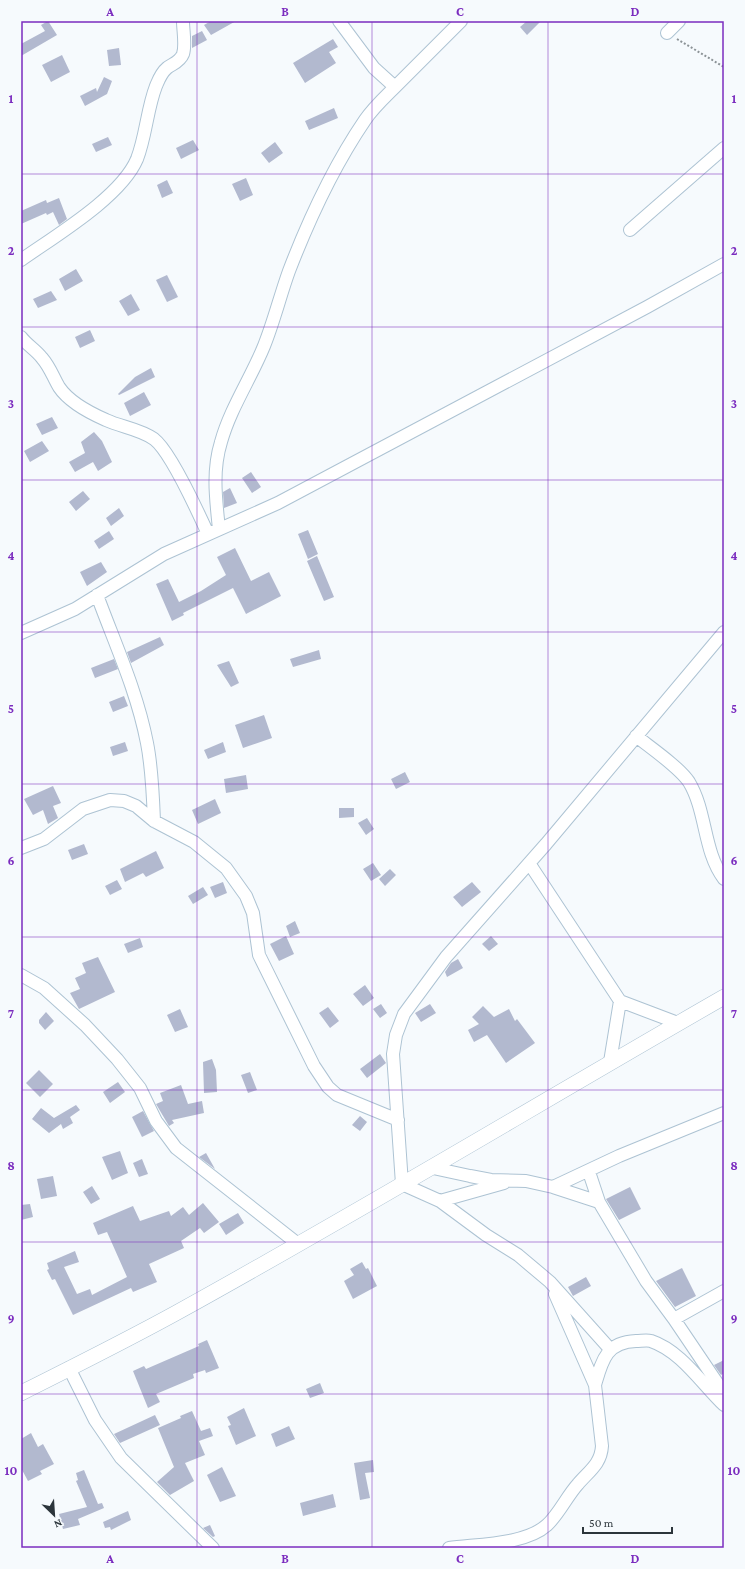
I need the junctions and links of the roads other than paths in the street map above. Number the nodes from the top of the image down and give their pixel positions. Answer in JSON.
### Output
{"nodes":[{"id":1,"x":183,"y":21,"type":"edge"},
{"id":2,"x":339,"y":21,"type":"edge"},
{"id":3,"x":461,"y":21,"type":"edge"},
{"id":4,"x":679,"y":21,"type":"edge"},
{"id":5,"x":667,"y":34,"type":"road end"},
{"id":6,"x":395,"y":86,"type":"junction"},
{"id":7,"x":724,"y":148,"type":"edge"},
{"id":8,"x":630,"y":230,"type":"dead end"},
{"id":9,"x":21,"y":260,"type":"edge"},
{"id":10,"x":724,"y":264,"type":"edge"},
{"id":11,"x":21,"y":337,"type":"edge"},
{"id":12,"x":214,"y":531,"type":"junction"},
{"id":13,"x":97,"y":596,"type":"junction"},
{"id":14,"x":21,"y":632,"type":"edge"},
{"id":15,"x":724,"y":632,"type":"edge"},
{"id":16,"x":636,"y":736,"type":"junction"},
{"id":17,"x":154,"y":821,"type":"junction"},
{"id":18,"x":21,"y":848,"type":"edge"},
{"id":19,"x":529,"y":863,"type":"junction"},
{"id":20,"x":724,"y":879,"type":"edge"},
{"id":21,"x":21,"y":975,"type":"edge"},
{"id":22,"x":724,"y":996,"type":"edge"},
{"id":23,"x":620,"y":1001,"type":"junction"},
{"id":24,"x":678,"y":1023,"type":"junction"},
{"id":25,"x":610,"y":1062,"type":"junction"},
{"id":26,"x":724,"y":1113,"type":"edge"},
{"id":27,"x":398,"y":1120,"type":"junction"},
{"id":28,"x":433,"y":1168,"type":"junction"},
{"id":29,"x":589,"y":1172,"type":"junction"},
{"id":30,"x":513,"y":1180,"type":"junction"},
{"id":31,"x":402,"y":1184,"type":"junction"},
{"id":32,"x":553,"y":1187,"type":"junction"},
{"id":33,"x":440,"y":1201,"type":"junction"},
{"id":34,"x":600,"y":1202,"type":"junction"},
{"id":35,"x":298,"y":1244,"type":"junction"},
{"id":36,"x":550,"y":1282,"type":"junction"},
{"id":37,"x":724,"y":1291,"type":"edge"},
{"id":38,"x":674,"y":1319,"type":"junction"},
{"id":39,"x":610,"y":1349,"type":"junction"},
{"id":40,"x":69,"y":1368,"type":"junction"},
{"id":41,"x":594,"y":1385,"type":"junction"},
{"id":42,"x":21,"y":1393,"type":"edge"},
{"id":43,"x":724,"y":1393,"type":"edge"},
{"id":44,"x":724,"y":1405,"type":"edge"},
{"id":45,"x":213,"y":1548,"type":"edge"},
{"id":46,"x":449,"y":1548,"type":"edge"}],
"edges":[{"from":1,"to":9,"type":"street"},
{"from":2,"to":6,"type":"street"},
{"from":3,"to":6,"type":"street"},
{"from":4,"to":5,"type":"street"},
{"from":6,"to":12,"type":"street"},
{"from":7,"to":8,"type":"street"},
{"from":10,"to":12,"type":"street"},
{"from":11,"to":12,"type":"street"},
{"from":12,"to":13,"type":"street"},
{"from":13,"to":14,"type":"street"},
{"from":13,"to":17,"type":"street"},
{"from":15,"to":16,"type":"street"},
{"from":16,"to":19,"type":"street"},
{"from":16,"to":20,"type":"street"},
{"from":17,"to":18,"type":"street"},
{"from":17,"to":27,"type":"street"},
{"from":19,"to":23,"type":"street"},
{"from":19,"to":27,"type":"street"},
{"from":21,"to":35,"type":"street"},
{"from":22,"to":24,"type":"main road"},
{"from":23,"to":24,"type":"street"},
{"from":23,"to":25,"type":"street"},
{"from":24,"to":25,"type":"main road"},
{"from":25,"to":28,"type":"main road"},
{"from":26,"to":29,"type":"street"},
{"from":27,"to":31,"type":"street"},
{"from":28,"to":30,"type":"street"},
{"from":28,"to":31,"type":"main road"},
{"from":29,"to":32,"type":"street"},
{"from":29,"to":34,"type":"street"},
{"from":30,"to":32,"type":"street"},
{"from":30,"to":33,"type":"street"},
{"from":31,"to":33,"type":"street"},
{"from":31,"to":35,"type":"main road"},
{"from":32,"to":34,"type":"street"},
{"from":33,"to":36,"type":"street"},
{"from":34,"to":38,"type":"street"},
{"from":35,"to":40,"type":"main road"},
{"from":36,"to":39,"type":"street"},
{"from":36,"to":41,"type":"street"},
{"from":37,"to":38,"type":"street"},
{"from":38,"to":43,"type":"street"},
{"from":39,"to":41,"type":"street"},
{"from":39,"to":44,"type":"street"},
{"from":40,"to":42,"type":"main road"},
{"from":40,"to":45,"type":"street"},
{"from":41,"to":46,"type":"street"}]}
